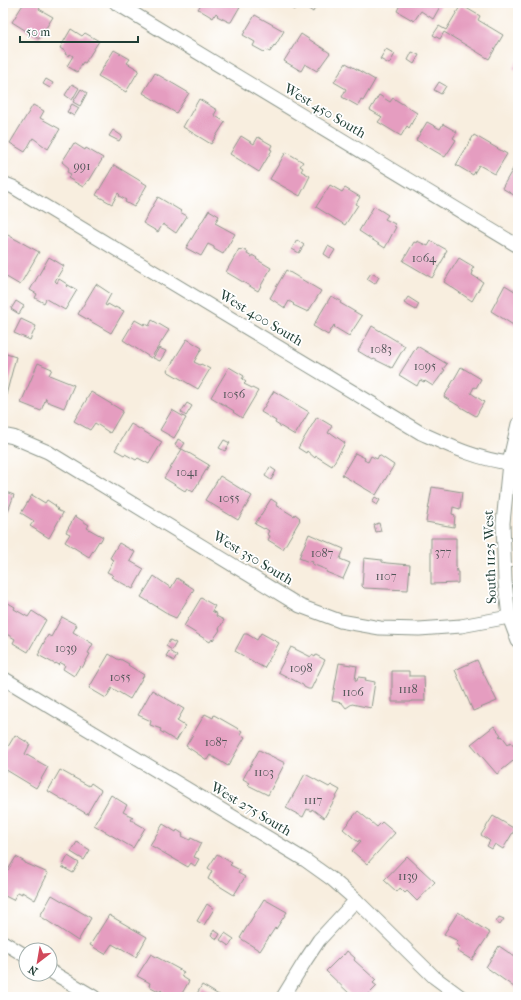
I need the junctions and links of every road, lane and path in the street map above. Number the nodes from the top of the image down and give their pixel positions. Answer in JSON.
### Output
{"nodes":[{"id":1,"x":116,"y":3,"type":"edge"},
{"id":2,"x":3,"y":183,"type":"edge"},
{"id":3,"x":518,"y":246,"type":"edge"},
{"id":4,"x":518,"y":424,"type":"edge"},
{"id":5,"x":3,"y":435,"type":"edge"},
{"id":6,"x":509,"y":464,"type":"junction"},
{"id":7,"x":509,"y":618,"type":"junction"},
{"id":8,"x":518,"y":642,"type":"edge"},
{"id":9,"x":3,"y":678,"type":"edge"},
{"id":10,"x":356,"y":900,"type":"junction"},
{"id":11,"x":3,"y":942,"type":"edge"},
{"id":12,"x":18,"y":951,"type":"edge"},
{"id":13,"x":58,"y":976,"type":"edge"},
{"id":14,"x":94,"y":997,"type":"edge"},
{"id":15,"x":283,"y":997,"type":"edge"},
{"id":16,"x":461,"y":997,"type":"edge"}],
"edges":[{"from":1,"to":3,"type":"street","name":"West 450 South"},
{"from":2,"to":6,"type":"street","name":"West 400 South"},
{"from":4,"to":6,"type":"street","name":"South 1125 West"},
{"from":5,"to":7,"type":"street","name":"West 350 South"},
{"from":6,"to":7,"type":"street","name":"South 1125 West"},
{"from":7,"to":8,"type":"street","name":"South 1125 West"},
{"from":9,"to":10,"type":"street","name":"West 275 South"},
{"from":10,"to":15,"type":"street"},
{"from":10,"to":16,"type":"street","name":"West 275 South"},
{"from":11,"to":12,"type":"street"},
{"from":13,"to":14,"type":"street"}]}
